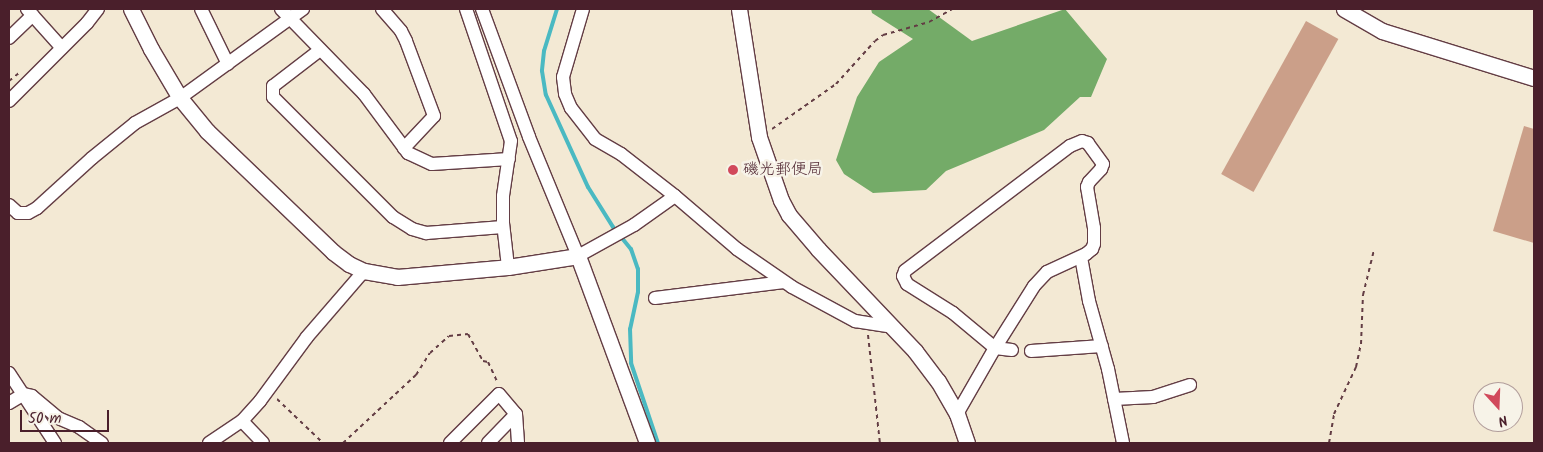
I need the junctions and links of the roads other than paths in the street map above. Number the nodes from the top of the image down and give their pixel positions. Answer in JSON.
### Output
{"nodes":[{"id":1,"x":98,"y":9,"type":"edge"},
{"id":2,"x":132,"y":9,"type":"edge"},
{"id":3,"x":200,"y":9,"type":"edge"},
{"id":4,"x":303,"y":9,"type":"edge"},
{"id":5,"x":382,"y":9,"type":"edge"},
{"id":6,"x":466,"y":9,"type":"edge"},
{"id":7,"x":482,"y":9,"type":"edge"},
{"id":8,"x":583,"y":9,"type":"edge"},
{"id":9,"x":739,"y":9,"type":"edge"},
{"id":10,"x":1344,"y":9,"type":"edge"},
{"id":11,"x":30,"y":12,"type":"edge"},
{"id":12,"x":285,"y":14,"type":"edge"},
{"id":13,"x":9,"y":38,"type":"edge"},
{"id":14,"x":62,"y":48,"type":"junction"},
{"id":15,"x":320,"y":50,"type":"junction"},
{"id":16,"x":228,"y":64,"type":"junction"},
{"id":17,"x":1534,"y":78,"type":"edge"},
{"id":18,"x":180,"y":98,"type":"junction"},
{"id":19,"x":9,"y":101,"type":"edge"},
{"id":20,"x":404,"y":148,"type":"junction"},
{"id":21,"x":509,"y":159,"type":"junction"},
{"id":22,"x":675,"y":196,"type":"junction"},
{"id":23,"x":9,"y":205,"type":"edge"},
{"id":24,"x":503,"y":228,"type":"junction"},
{"id":25,"x":578,"y":256,"type":"junction"},
{"id":26,"x":1081,"y":257,"type":"junction"},
{"id":27,"x":508,"y":267,"type":"junction"},
{"id":28,"x":364,"y":271,"type":"junction"},
{"id":29,"x":784,"y":282,"type":"junction"},
{"id":30,"x":655,"y":298,"type":"dead end"},
{"id":31,"x":891,"y":327,"type":"junction"},
{"id":32,"x":1102,"y":346,"type":"junction"},
{"id":33,"x":995,"y":348,"type":"junction"},
{"id":34,"x":1012,"y":350,"type":"dead end"},
{"id":35,"x":1030,"y":351,"type":"dead end"},
{"id":36,"x":9,"y":373,"type":"edge"},
{"id":37,"x":1190,"y":385,"type":"dead end"},
{"id":38,"x":24,"y":394,"type":"junction"},
{"id":39,"x":1114,"y":398,"type":"junction"},
{"id":40,"x":9,"y":403,"type":"edge"},
{"id":41,"x":516,"y":414,"type":"junction"},
{"id":42,"x":957,"y":414,"type":"junction"},
{"id":43,"x":242,"y":421,"type":"junction"},
{"id":44,"x":55,"y":443,"type":"edge"},
{"id":45,"x":102,"y":443,"type":"edge"},
{"id":46,"x":209,"y":443,"type":"edge"},
{"id":47,"x":263,"y":443,"type":"edge"},
{"id":48,"x":450,"y":443,"type":"edge"},
{"id":49,"x":488,"y":443,"type":"edge"},
{"id":50,"x":518,"y":443,"type":"edge"},
{"id":51,"x":647,"y":443,"type":"edge"},
{"id":52,"x":967,"y":443,"type":"edge"},
{"id":53,"x":1123,"y":443,"type":"edge"}],
"edges":[{"from":1,"to":14,"type":"street"},
{"from":2,"to":18,"type":"street"},
{"from":3,"to":16,"type":"street"},
{"from":4,"to":12,"type":"street"},
{"from":5,"to":20,"type":"street"},
{"from":6,"to":21,"type":"street"},
{"from":7,"to":25,"type":"street"},
{"from":8,"to":22,"type":"street"},
{"from":9,"to":31,"type":"street"},
{"from":10,"to":17,"type":"street"},
{"from":11,"to":13,"type":"street"},
{"from":11,"to":14,"type":"street"},
{"from":12,"to":15,"type":"street"},
{"from":12,"to":16,"type":"street"},
{"from":14,"to":19,"type":"street"},
{"from":15,"to":20,"type":"street"},
{"from":15,"to":24,"type":"street"},
{"from":16,"to":18,"type":"street"},
{"from":18,"to":23,"type":"street"},
{"from":18,"to":28,"type":"street"},
{"from":20,"to":21,"type":"street"},
{"from":21,"to":24,"type":"street"},
{"from":22,"to":25,"type":"street"},
{"from":22,"to":29,"type":"street"},
{"from":24,"to":27,"type":"street"},
{"from":25,"to":27,"type":"street"},
{"from":25,"to":51,"type":"street"},
{"from":26,"to":32,"type":"street"},
{"from":26,"to":33,"type":"street"},
{"from":26,"to":33,"type":"street"},
{"from":27,"to":28,"type":"street"},
{"from":28,"to":43,"type":"street"},
{"from":29,"to":30,"type":"street"},
{"from":29,"to":31,"type":"street"},
{"from":31,"to":42,"type":"street"},
{"from":32,"to":35,"type":"street"},
{"from":32,"to":39,"type":"street"},
{"from":33,"to":34,"type":"street"},
{"from":33,"to":42,"type":"street"},
{"from":36,"to":38,"type":"street"},
{"from":37,"to":39,"type":"street"},
{"from":38,"to":40,"type":"street"},
{"from":38,"to":44,"type":"street"},
{"from":38,"to":45,"type":"street"},
{"from":39,"to":53,"type":"street"},
{"from":41,"to":48,"type":"street"},
{"from":41,"to":49,"type":"street"},
{"from":41,"to":50,"type":"street"},
{"from":42,"to":52,"type":"street"},
{"from":43,"to":46,"type":"street"},
{"from":43,"to":47,"type":"street"}]}
